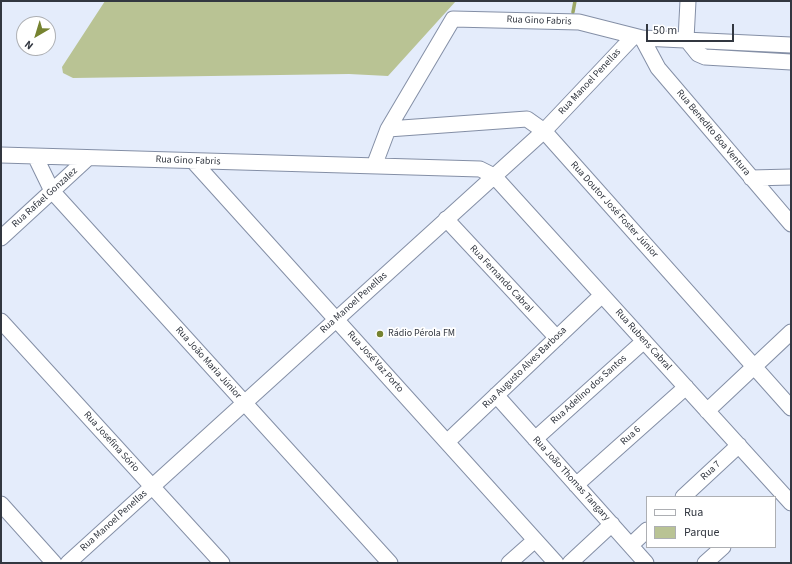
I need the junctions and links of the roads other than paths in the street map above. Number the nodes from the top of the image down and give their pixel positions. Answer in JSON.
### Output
{"nodes":[{"id":1,"x":688,"y":1,"type":"edge"},
{"id":2,"x":637,"y":37,"type":"junction"},
{"id":3,"x":686,"y":38,"type":"junction"},
{"id":4,"x":791,"y":45,"type":"edge"},
{"id":5,"x":791,"y":62,"type":"edge"},
{"id":6,"x":388,"y":129,"type":"junction"},
{"id":7,"x":544,"y":131,"type":"junction"},
{"id":8,"x":1,"y":155,"type":"edge"},
{"id":9,"x":35,"y":156,"type":"junction"},
{"id":10,"x":88,"y":158,"type":"junction"},
{"id":11,"x":193,"y":161,"type":"junction"},
{"id":12,"x":374,"y":166,"type":"junction"},
{"id":13,"x":494,"y":176,"type":"junction"},
{"id":14,"x":791,"y":176,"type":"edge"},
{"id":15,"x":751,"y":178,"type":"junction"},
{"id":16,"x":52,"y":191,"type":"junction"},
{"id":17,"x":446,"y":220,"type":"junction"},
{"id":18,"x":791,"y":224,"type":"edge"},
{"id":19,"x":1,"y":238,"type":"edge"},
{"id":20,"x":602,"y":295,"type":"junction"},
{"id":21,"x":336,"y":319,"type":"junction"},
{"id":22,"x":1,"y":321,"type":"edge"},
{"id":23,"x":791,"y":332,"type":"edge"},
{"id":24,"x":557,"y":338,"type":"junction"},
{"id":25,"x":644,"y":341,"type":"junction"},
{"id":26,"x":754,"y":367,"type":"junction"},
{"id":27,"x":686,"y":387,"type":"junction"},
{"id":28,"x":496,"y":395,"type":"junction"},
{"id":29,"x":244,"y":403,"type":"junction"},
{"id":30,"x":791,"y":408,"type":"edge"},
{"id":31,"x":707,"y":410,"type":"junction"},
{"id":32,"x":535,"y":439,"type":"junction"},
{"id":33,"x":447,"y":442,"type":"junction"},
{"id":34,"x":738,"y":445,"type":"junction"},
{"id":35,"x":576,"y":485,"type":"junction"},
{"id":36,"x":152,"y":487,"type":"junction"},
{"id":37,"x":684,"y":496,"type":"edge"},
{"id":38,"x":782,"y":498,"type":"edge"},
{"id":39,"x":1,"y":504,"type":"edge"},
{"id":40,"x":612,"y":524,"type":"junction"},
{"id":41,"x":646,"y":531,"type":"edge"},
{"id":42,"x":535,"y":540,"type":"junction"},
{"id":43,"x":630,"y":546,"type":"junction"},
{"id":44,"x":722,"y":548,"type":"edge"},
{"id":45,"x":54,"y":563,"type":"edge"},
{"id":46,"x":68,"y":563,"type":"edge"},
{"id":47,"x":222,"y":563,"type":"edge"},
{"id":48,"x":390,"y":563,"type":"edge"},
{"id":49,"x":509,"y":563,"type":"edge"},
{"id":50,"x":556,"y":563,"type":"edge"},
{"id":51,"x":570,"y":563,"type":"edge"},
{"id":52,"x":646,"y":563,"type":"edge"},
{"id":53,"x":706,"y":563,"type":"edge"}],
"edges":[{"from":1,"to":3,"type":"street"},
{"from":2,"to":3,"type":"street","name":"Rua Gino Fabris"},
{"from":2,"to":6,"type":"street","name":"Rua Gino Fabris"},
{"from":2,"to":7,"type":"street","name":"Rua Manoel Penellas"},
{"from":2,"to":15,"type":"street","name":"Rua Benedito Boa Ventura"},
{"from":3,"to":4,"type":"street","name":"Rua Gino Fabris"},
{"from":3,"to":5,"type":"street"},
{"from":6,"to":7,"type":"street","name":"Rua Doutor José Foster Júnior"},
{"from":6,"to":12,"type":"street","name":"Rua Gino Fabris"},
{"from":7,"to":13,"type":"street","name":"Rua Manoel Penellas"},
{"from":7,"to":26,"type":"street","name":"Rua Doutor José Foster Júnior"},
{"from":8,"to":9,"type":"street","name":"Rua Gino Fabris"},
{"from":9,"to":10,"type":"street","name":"Rua Gino Fabris"},
{"from":9,"to":16,"type":"street","name":"Rua João Maria Júnior"},
{"from":10,"to":11,"type":"street","name":"Rua Gino Fabris"},
{"from":10,"to":16,"type":"street","name":"Rua Rafael Gonzalez"},
{"from":11,"to":12,"type":"street","name":"Rua Gino Fabris"},
{"from":11,"to":21,"type":"street","name":"Rua José Vaz Porto"},
{"from":12,"to":13,"type":"street","name":"Rua Gino Fabris"},
{"from":13,"to":17,"type":"street","name":"Rua Manoel Penellas"},
{"from":13,"to":20,"type":"street","name":"Rua Rubens Cabral"},
{"from":14,"to":15,"type":"street"},
{"from":15,"to":18,"type":"street","name":"Rua Benedito Boa Ventura"},
{"from":16,"to":19,"type":"street","name":"Rua Rafael Gonzalez"},
{"from":16,"to":29,"type":"street","name":"Rua João Maria Júnior"},
{"from":17,"to":21,"type":"street","name":"Rua Manoel Penellas"},
{"from":17,"to":24,"type":"street","name":"Rua Fernando Cabral"},
{"from":20,"to":24,"type":"street","name":"Rua Augusto Alves Barbosa"},
{"from":20,"to":25,"type":"street","name":"Rua Rubens Cabral"},
{"from":21,"to":29,"type":"street","name":"Rua Manoel Penellas"},
{"from":21,"to":33,"type":"street","name":"Rua José Vaz Porto"},
{"from":22,"to":36,"type":"street","name":"Rua Josefina Sório"},
{"from":23,"to":26,"type":"street"},
{"from":24,"to":28,"type":"street","name":"Rua Augusto Alves Barbosa"},
{"from":25,"to":27,"type":"street","name":"Rua Rubens Cabral"},
{"from":25,"to":32,"type":"street","name":"Rua Adelino dos Santos"},
{"from":26,"to":30,"type":"street","name":"Rua Doutor José Foster Júnior"},
{"from":26,"to":31,"type":"street"},
{"from":27,"to":31,"type":"street","name":"Rua Rubens Cabral"},
{"from":27,"to":35,"type":"street","name":"Rua 6"},
{"from":28,"to":32,"type":"street","name":"Rua João Thomas Tangary"},
{"from":28,"to":33,"type":"street","name":"Rua Augusto Alves Barbosa"},
{"from":29,"to":36,"type":"street","name":"Rua Manoel Penellas"},
{"from":29,"to":48,"type":"street","name":"Rua João Maria Júnior"},
{"from":31,"to":34,"type":"street","name":"Rua Rubens Cabral"},
{"from":32,"to":35,"type":"street","name":"Rua João Thomas Tangary"},
{"from":33,"to":42,"type":"street","name":"Rua José Vaz Porto"},
{"from":34,"to":37,"type":"street","name":"Rua 7"},
{"from":34,"to":38,"type":"street","name":"Rua Rubens Cabral"},
{"from":35,"to":40,"type":"street","name":"Rua João Thomas Tangary"},
{"from":36,"to":46,"type":"street","name":"Rua Manoel Penellas"},
{"from":36,"to":47,"type":"street","name":"Rua Josefina Sório"},
{"from":39,"to":45,"type":"street"},
{"from":40,"to":43,"type":"street","name":"Rua João Thomas Tangary"},
{"from":40,"to":51,"type":"street"},
{"from":41,"to":43,"type":"street"},
{"from":42,"to":49,"type":"street"},
{"from":42,"to":50,"type":"street","name":"Rua José Vaz Porto"},
{"from":43,"to":52,"type":"street","name":"Rua João Thomas Tangary"},
{"from":44,"to":53,"type":"street"}]}
